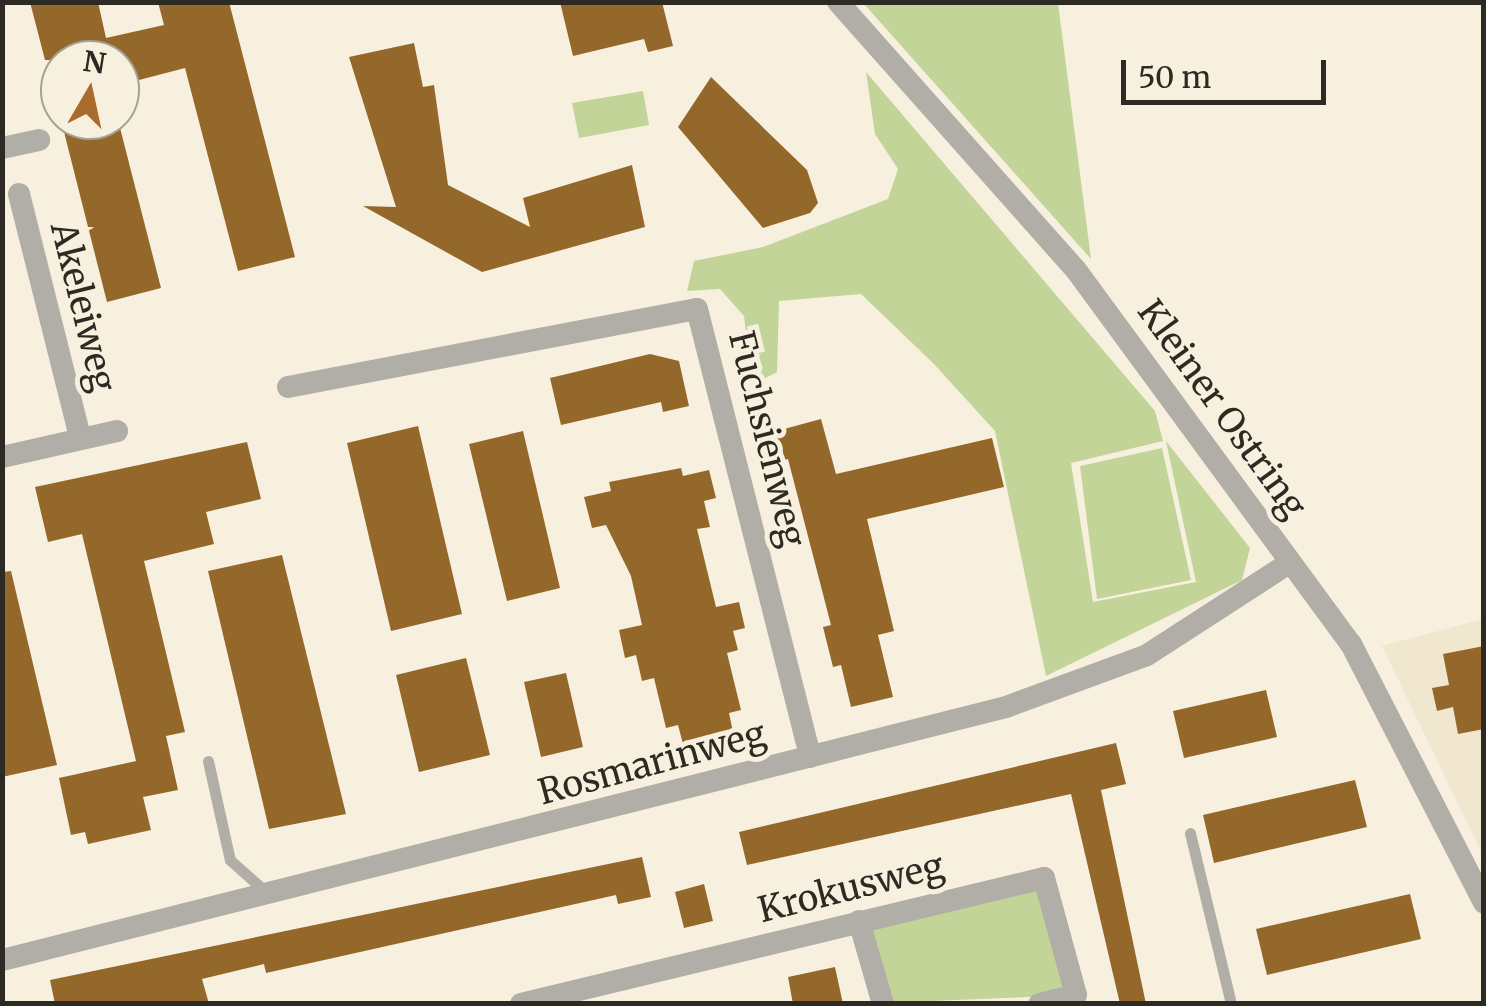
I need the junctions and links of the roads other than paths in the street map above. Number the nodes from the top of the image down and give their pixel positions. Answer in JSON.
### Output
{"nodes":[{"id":1,"x":838,"y":2,"type":"edge"},
{"id":2,"x":39,"y":140,"type":"dead end"},
{"id":3,"x":2,"y":148,"type":"edge"},
{"id":4,"x":18,"y":194,"type":"dead end"},
{"id":5,"x":288,"y":387,"type":"dead end"},
{"id":6,"x":117,"y":431,"type":"dead end"},
{"id":7,"x":80,"y":437,"type":"junction"},
{"id":8,"x":2,"y":457,"type":"edge"},
{"id":9,"x":1291,"y":562,"type":"junction"},
{"id":10,"x":810,"y":757,"type":"junction"},
{"id":11,"x":208,"y":761,"type":"dead end"},
{"id":12,"x":1190,"y":832,"type":"dead end"},
{"id":13,"x":266,"y":892,"type":"junction"},
{"id":14,"x":1484,"y":903,"type":"edge"},
{"id":15,"x":858,"y":921,"type":"junction"},
{"id":16,"x":2,"y":960,"type":"edge"},
{"id":17,"x":521,"y":1004,"type":"edge"},
{"id":18,"x":883,"y":1004,"type":"edge"},
{"id":19,"x":1040,"y":1004,"type":"edge"},
{"id":20,"x":1231,"y":1004,"type":"edge"}],
"edges":[{"from":1,"to":9,"type":"street","name":"Kleiner Ostring"},
{"from":2,"to":3,"type":"street"},
{"from":4,"to":7,"type":"street","name":"Akeleiweg"},
{"from":5,"to":10,"type":"street","name":"Fuchsienweg"},
{"from":6,"to":7,"type":"street"},
{"from":7,"to":8,"type":"street"},
{"from":9,"to":10,"type":"street","name":"Rosmarinweg"},
{"from":9,"to":14,"type":"street","name":"Kleiner Ostring"},
{"from":10,"to":13,"type":"street","name":"Rosmarinweg"},
{"from":11,"to":13,"type":"lane"},
{"from":12,"to":20,"type":"lane"},
{"from":13,"to":16,"type":"street","name":"Rosmarinweg"},
{"from":15,"to":17,"type":"street","name":"Krokusweg"},
{"from":15,"to":18,"type":"street"},
{"from":15,"to":19,"type":"street","name":"Krokusweg"}]}
